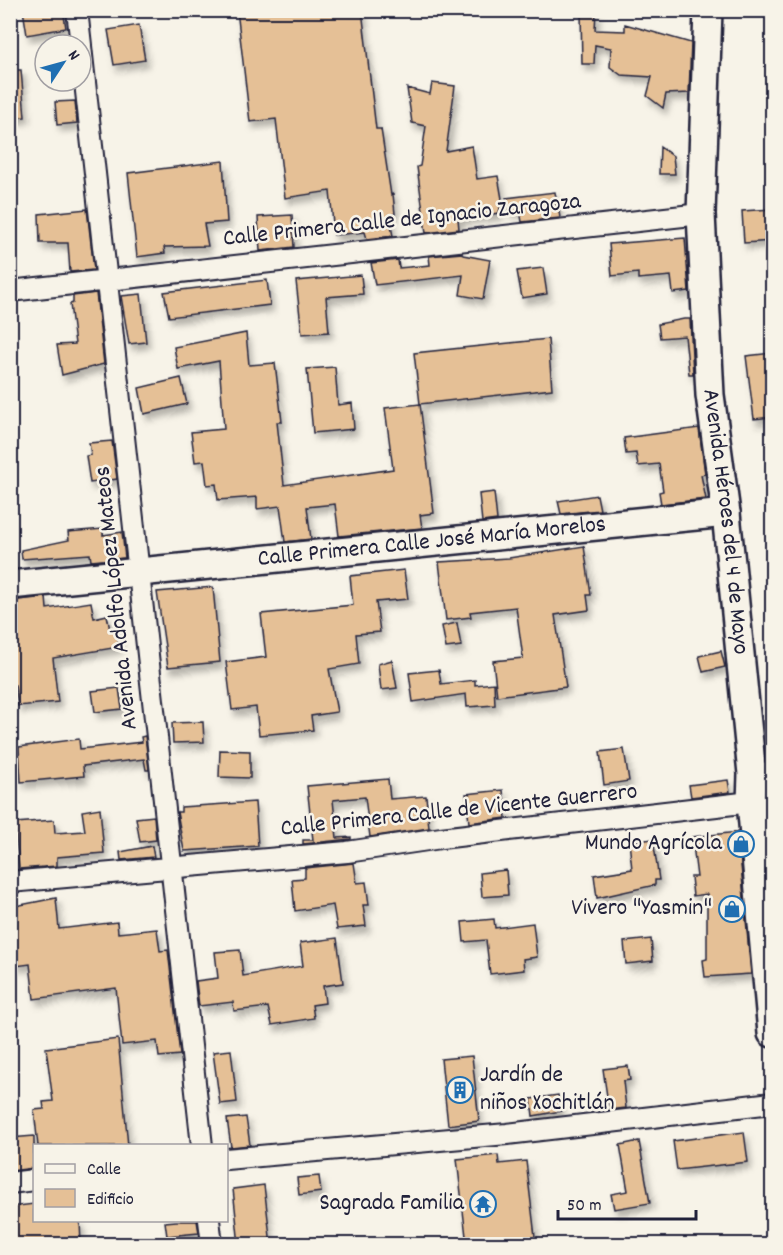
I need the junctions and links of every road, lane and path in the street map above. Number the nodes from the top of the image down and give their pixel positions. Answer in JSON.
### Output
{"nodes":[{"id":1,"x":77,"y":10,"type":"edge"},
{"id":2,"x":708,"y":10,"type":"edge"},
{"id":3,"x":80,"y":33,"type":"edge"},
{"id":4,"x":87,"y":93,"type":"edge"},
{"id":5,"x":701,"y":214,"type":"junction"},
{"id":6,"x":108,"y":279,"type":"junction"},
{"id":7,"x":10,"y":291,"type":"edge"},
{"id":8,"x":726,"y":513,"type":"junction"},
{"id":9,"x":138,"y":572,"type":"junction"},
{"id":10,"x":10,"y":585,"type":"edge"},
{"id":11,"x":762,"y":773,"type":"edge"},
{"id":12,"x":751,"y":802,"type":"junction"},
{"id":13,"x":173,"y":867,"type":"junction"},
{"id":14,"x":10,"y":882,"type":"edge"},
{"id":15,"x":772,"y":1033,"type":"edge"},
{"id":16,"x":772,"y":1103,"type":"edge"},
{"id":17,"x":202,"y":1144,"type":"edge"},
{"id":18,"x":228,"y":1159,"type":"edge"},
{"id":19,"x":33,"y":1180,"type":"edge"},
{"id":20,"x":10,"y":1183,"type":"edge"},
{"id":21,"x":209,"y":1222,"type":"edge"},
{"id":22,"x":212,"y":1245,"type":"edge"}],
"edges":[{"from":1,"to":3,"type":"street","name":"Avenida Adolfo López Mateos"},
{"from":2,"to":5,"type":"main road","name":"Avenida Héroes del 4 de Mayo"},
{"from":4,"to":6,"type":"street","name":"Avenida Adolfo López Mateos"},
{"from":5,"to":6,"type":"street","name":"Calle Primera Calle de Ignacio Zaragoza"},
{"from":5,"to":8,"type":"main road","name":"Avenida Héroes del 4 de Mayo"},
{"from":6,"to":7,"type":"street","name":"Calle Primera Calle de Ignacio Zaragoza"},
{"from":6,"to":9,"type":"street","name":"Avenida Adolfo López Mateos"},
{"from":8,"to":9,"type":"main road","name":"Calle Primera Calle José María Morelos"},
{"from":8,"to":11,"type":"main road","name":"Avenida Héroes del 4 de Mayo"},
{"from":9,"to":10,"type":"main road","name":"Calle Primera Calle José María Morelos"},
{"from":9,"to":13,"type":"street","name":"Avenida Adolfo López Mateos"},
{"from":11,"to":12,"type":"main road","name":"Avenida Héroes del 4 de Mayo"},
{"from":12,"to":13,"type":"street","name":"Calle Primera Calle de Vicente Guerrero"},
{"from":12,"to":15,"type":"main road","name":"Avenida Héroes del 4 de Mayo"},
{"from":13,"to":14,"type":"street","name":"Calle Primera Calle de Vicente Guerrero"},
{"from":13,"to":17,"type":"street","name":"Avenida Adolfo López Mateos"},
{"from":16,"to":18,"type":"street"},
{"from":19,"to":20,"type":"street"},
{"from":21,"to":22,"type":"street"}]}
